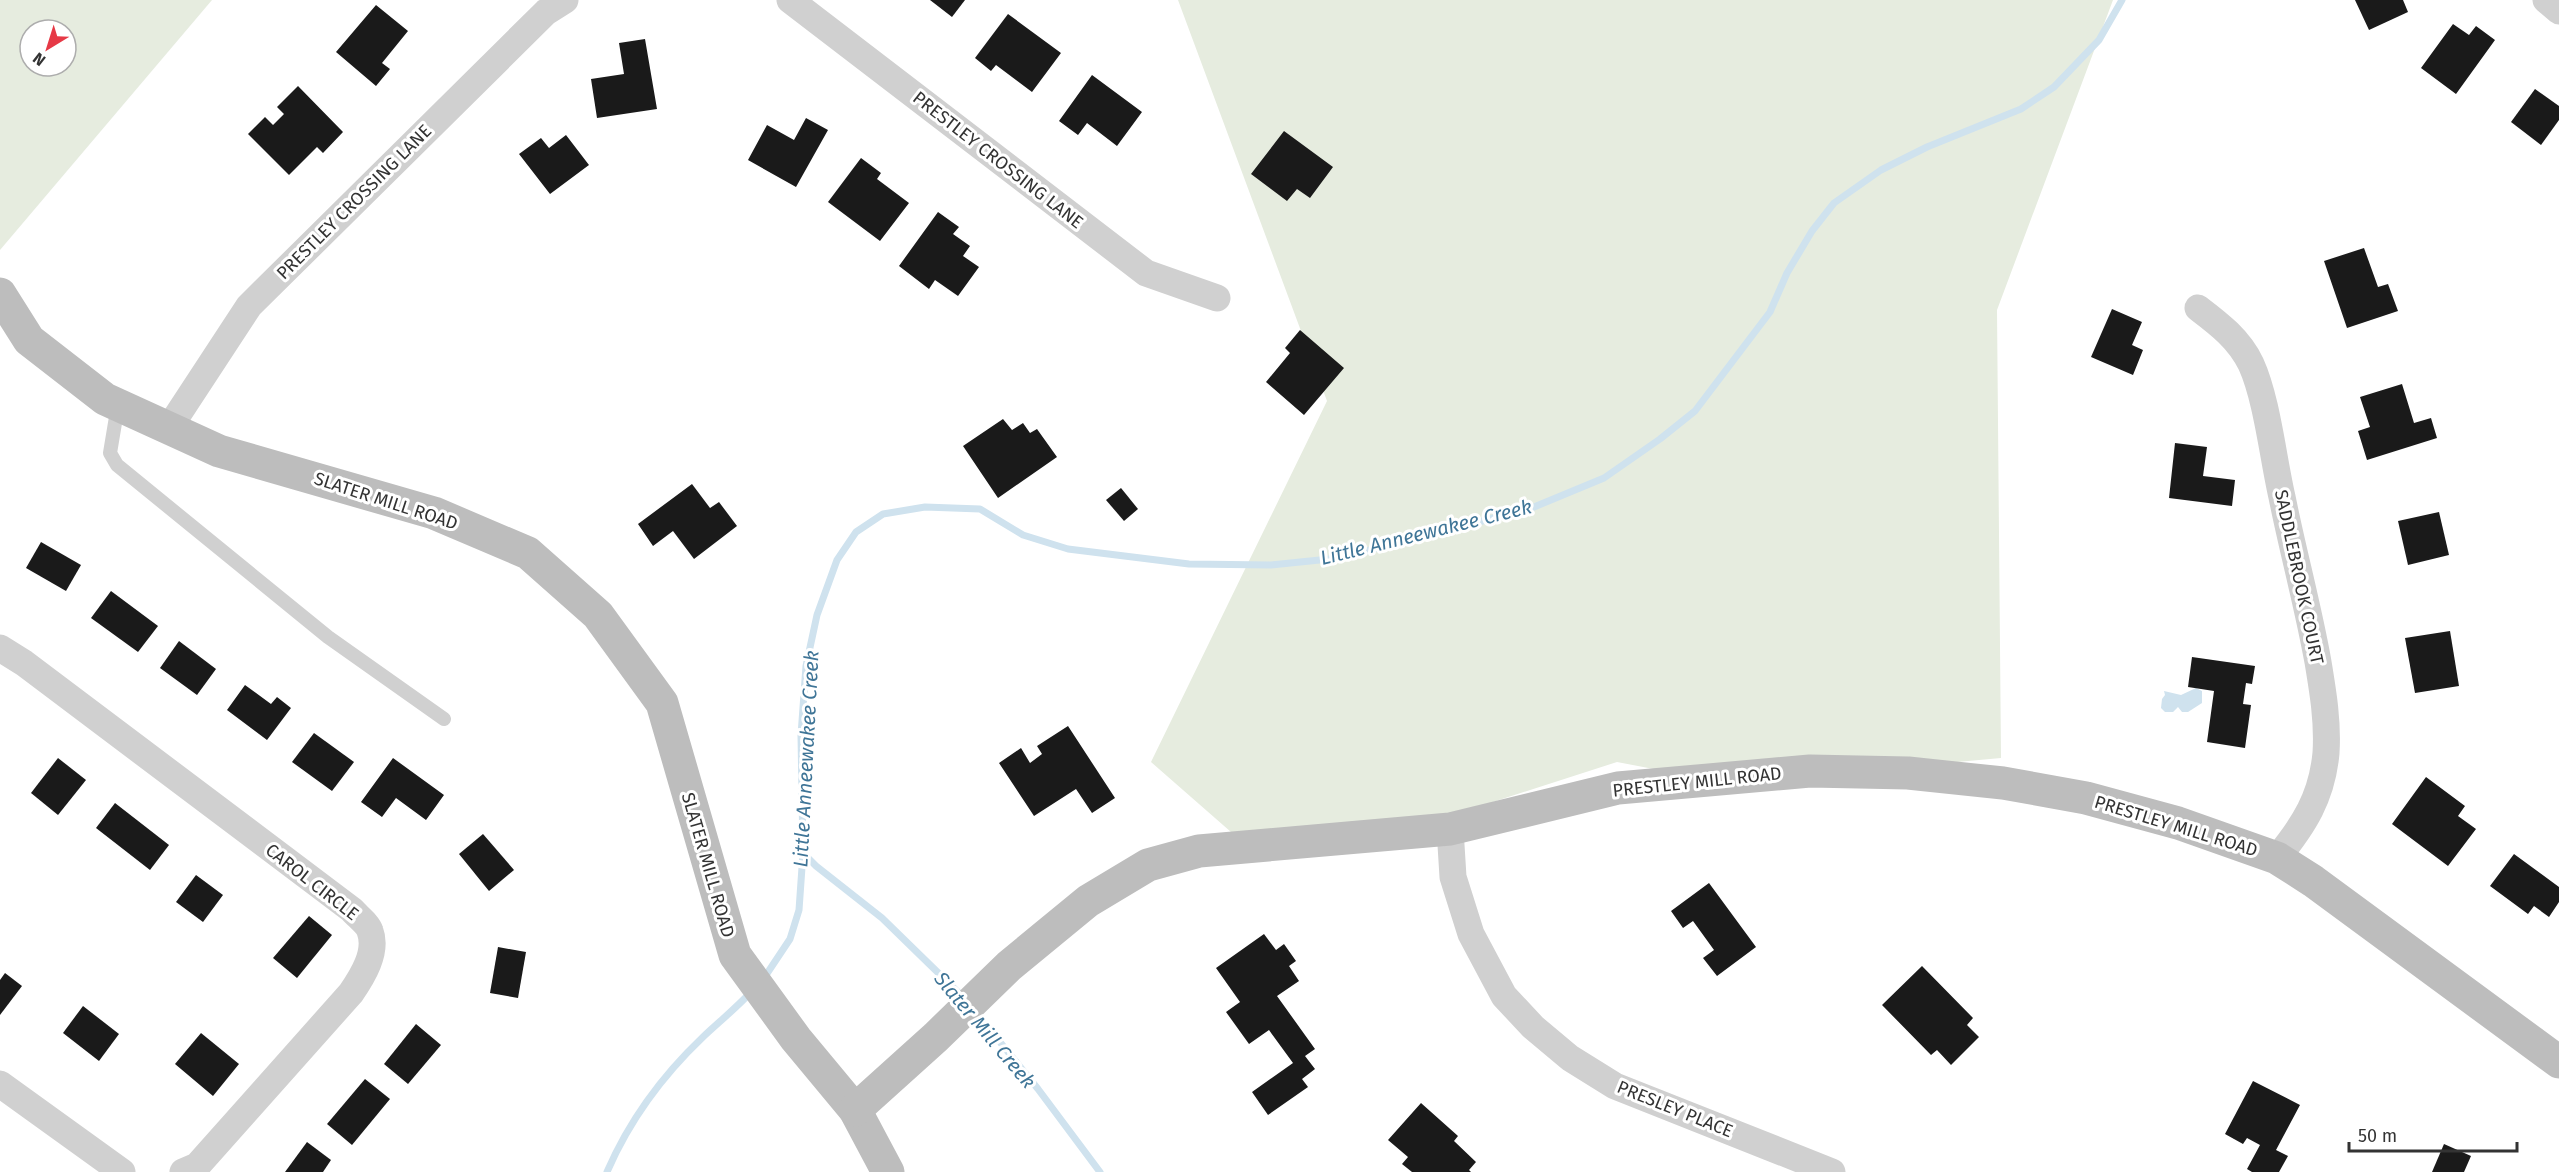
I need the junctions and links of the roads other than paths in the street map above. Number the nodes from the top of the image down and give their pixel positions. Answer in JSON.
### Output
{"nodes":[{"id":1,"x":565,"y":0,"type":"edge"},
{"id":2,"x":790,"y":0,"type":"edge"},
{"id":3,"x":2546,"y":0,"type":"edge"},
{"id":4,"x":2559,"y":11,"type":"edge"},
{"id":5,"x":0,"y":294,"type":"edge"},
{"id":6,"x":1217,"y":298,"type":"dead end"},
{"id":7,"x":2198,"y":308,"type":"dead end"},
{"id":8,"x":118,"y":405,"type":"junction"},
{"id":9,"x":169,"y":428,"type":"junction"},
{"id":10,"x":0,"y":648,"type":"edge"},
{"id":11,"x":444,"y":719,"type":"dead end"},
{"id":12,"x":1450,"y":829,"type":"junction"},
{"id":13,"x":2277,"y":858,"type":"junction"},
{"id":14,"x":2559,"y":1062,"type":"edge"},
{"id":15,"x":0,"y":1084,"type":"edge"},
{"id":16,"x":855,"y":1110,"type":"junction"},
{"id":17,"x":122,"y":1172,"type":"edge"},
{"id":18,"x":183,"y":1172,"type":"edge"},
{"id":19,"x":888,"y":1172,"type":"edge"},
{"id":20,"x":1832,"y":1172,"type":"edge"}],
"edges":[{"from":1,"to":9,"type":"street","name":"PRESTLEY CROSSING LANE"},
{"from":2,"to":6,"type":"street","name":"PRESTLEY CROSSING LANE"},
{"from":3,"to":4,"type":"street"},
{"from":5,"to":8,"type":"street","name":"SLATER MILL ROAD"},
{"from":7,"to":13,"type":"street","name":"SADDLEBROOK COURT"},
{"from":8,"to":9,"type":"street","name":"SLATER MILL ROAD"},
{"from":8,"to":11,"type":"lane"},
{"from":9,"to":16,"type":"street","name":"SLATER MILL ROAD"},
{"from":10,"to":18,"type":"street","name":"CAROL CIRCLE"},
{"from":12,"to":13,"type":"street","name":"PRESTLEY MILL ROAD"},
{"from":12,"to":16,"type":"street","name":"PRESTLEY MILL ROAD"},
{"from":12,"to":20,"type":"street","name":"PRESLEY PLACE"},
{"from":13,"to":14,"type":"street","name":"PRESTLEY MILL ROAD"},
{"from":15,"to":17,"type":"street"},
{"from":16,"to":19,"type":"street","name":"SLATER MILL ROAD"}]}
